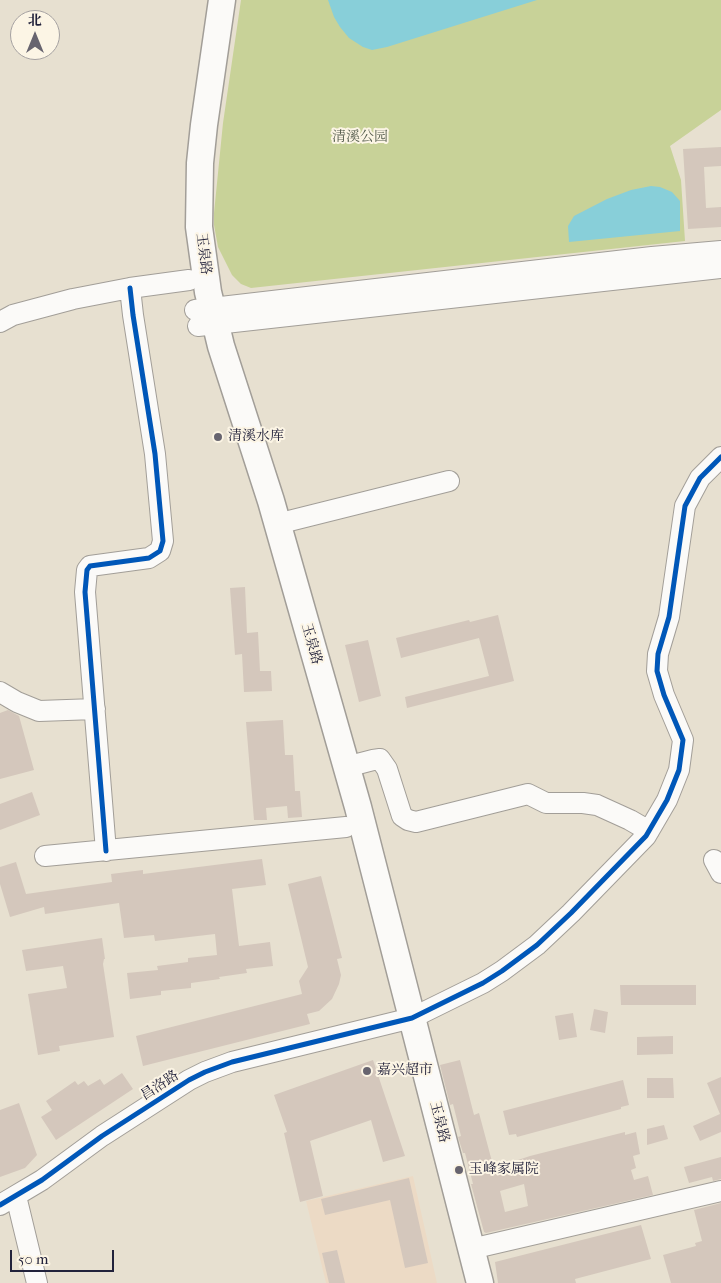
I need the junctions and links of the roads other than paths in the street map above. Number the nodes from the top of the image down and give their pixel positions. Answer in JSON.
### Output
{"nodes":[{"id":1,"x":206,"y":0,"type":"edge"},
{"id":2,"x":222,"y":0,"type":"edge"},
{"id":3,"x":721,"y":251,"type":"edge"},
{"id":4,"x":721,"y":268,"type":"edge"},
{"id":5,"x":189,"y":280,"type":"junction"},
{"id":6,"x":130,"y":288,"type":"junction"},
{"id":7,"x":205,"y":317,"type":"junction"},
{"id":8,"x":0,"y":322,"type":"edge"},
{"id":9,"x":721,"y":457,"type":"edge"},
{"id":10,"x":449,"y":482,"type":"dead end"},
{"id":11,"x":278,"y":524,"type":"junction"},
{"id":12,"x":0,"y":692,"type":"edge"},
{"id":13,"x":95,"y":709,"type":"junction"},
{"id":14,"x":346,"y":767,"type":"junction"},
{"id":15,"x":346,"y":827,"type":"junction"},
{"id":16,"x":649,"y":831,"type":"junction"},
{"id":17,"x":106,"y":851,"type":"junction"},
{"id":18,"x":46,"y":856,"type":"dead end"},
{"id":19,"x":404,"y":1020,"type":"junction"},
{"id":20,"x":721,"y":1191,"type":"edge"},
{"id":21,"x":8,"y":1201,"type":"edge"},
{"id":22,"x":472,"y":1249,"type":"junction"},
{"id":23,"x":37,"y":1283,"type":"edge"},
{"id":24,"x":463,"y":1283,"type":"edge"},
{"id":25,"x":480,"y":1283,"type":"edge"}],
"edges":[{"from":1,"to":5,"type":"main road","name":"玉泉路"},
{"from":2,"to":7,"type":"main road","name":"玉泉路"},
{"from":3,"to":7,"type":"street"},
{"from":4,"to":7,"type":"street"},
{"from":5,"to":6,"type":"street"},
{"from":5,"to":7,"type":"main road","name":"玉泉路"},
{"from":6,"to":8,"type":"street"},
{"from":6,"to":13,"type":"street"},
{"from":7,"to":11,"type":"main road","name":"玉泉路"},
{"from":7,"to":15,"type":"main road","name":"玉泉路"},
{"from":9,"to":16,"type":"street","name":"昌洛路"},
{"from":10,"to":11,"type":"street"},
{"from":11,"to":14,"type":"main road","name":"玉泉路"},
{"from":12,"to":13,"type":"street"},
{"from":13,"to":17,"type":"street"},
{"from":14,"to":16,"type":"street"},
{"from":14,"to":19,"type":"main road","name":"玉泉路"},
{"from":15,"to":17,"type":"street"},
{"from":15,"to":19,"type":"main road","name":"玉泉路"},
{"from":16,"to":19,"type":"street","name":"昌洛路"},
{"from":17,"to":18,"type":"street"},
{"from":19,"to":21,"type":"street","name":"昌洛路"},
{"from":19,"to":22,"type":"main road","name":"玉泉路"},
{"from":19,"to":24,"type":"main road","name":"玉泉路"},
{"from":20,"to":22,"type":"street"},
{"from":21,"to":23,"type":"street"},
{"from":22,"to":25,"type":"main road","name":"玉泉路"}]}
